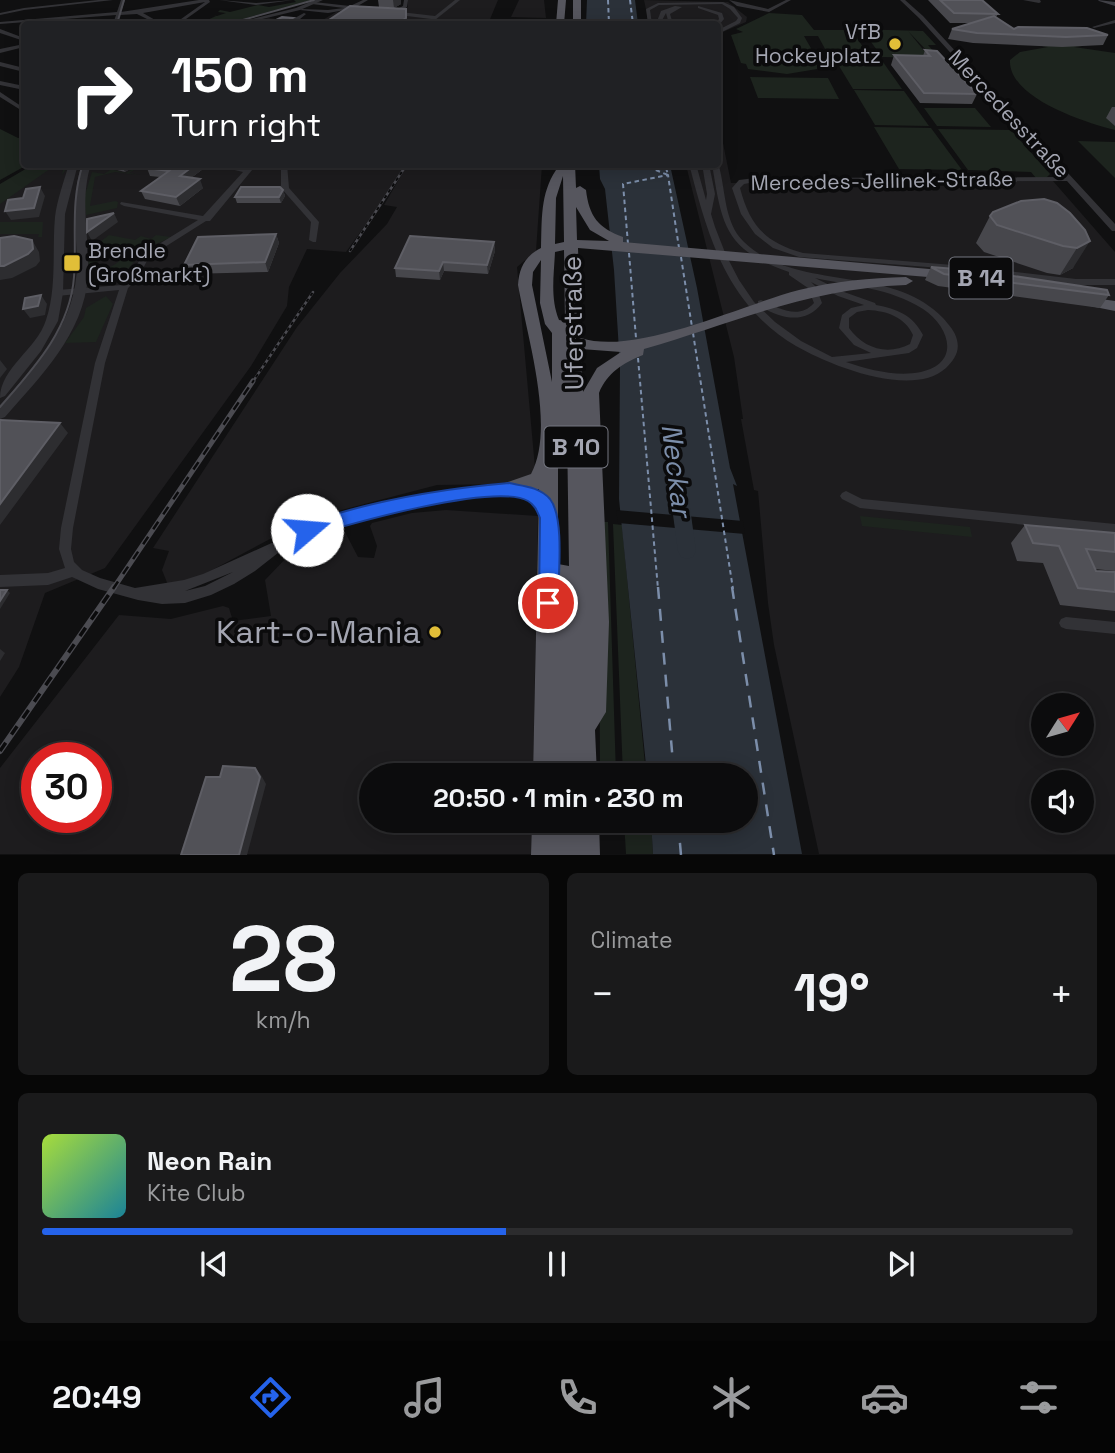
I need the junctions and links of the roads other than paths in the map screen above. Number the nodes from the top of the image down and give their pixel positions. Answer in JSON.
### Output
{"nodes":[{"id":1,"x":39,"y":0,"type":"edge"},
{"id":2,"x":111,"y":0,"type":"edge"},
{"id":3,"x":123,"y":0,"type":"edge"},
{"id":4,"x":209,"y":0,"type":"edge"},
{"id":5,"x":223,"y":0,"type":"edge"},
{"id":6,"x":279,"y":0,"type":"edge"},
{"id":7,"x":291,"y":0,"type":"edge"},
{"id":8,"x":366,"y":0,"type":"edge"},
{"id":9,"x":406,"y":0,"type":"edge"},
{"id":10,"x":458,"y":0,"type":"edge"},
{"id":11,"x":553,"y":0,"type":"edge"},
{"id":12,"x":562,"y":0,"type":"edge"},
{"id":13,"x":569,"y":0,"type":"edge"},
{"id":14,"x":577,"y":0,"type":"edge"},
{"id":15,"x":650,"y":0,"type":"edge"},
{"id":16,"x":730,"y":0,"type":"edge"},
{"id":17,"x":902,"y":0,"type":"edge"},
{"id":18,"x":1025,"y":0,"type":"edge"},
{"id":19,"x":1039,"y":0,"type":"edge"},
{"id":20,"x":1101,"y":0,"type":"edge"},
{"id":21,"x":1109,"y":0,"type":"edge"},
{"id":22,"x":315,"y":1,"type":"edge"},
{"id":23,"x":784,"y":1,"type":"edge"},
{"id":24,"x":723,"y":3,"type":"edge"},
{"id":25,"x":1115,"y":3,"type":"edge"},
{"id":26,"x":15,"y":4,"type":"dead end"},
{"id":27,"x":252,"y":4,"type":"junction"},
{"id":28,"x":36,"y":7,"type":"junction"},
{"id":29,"x":676,"y":7,"type":"junction"},
{"id":30,"x":353,"y":9,"type":"junction"},
{"id":31,"x":19,"y":10,"type":"junction"},
{"id":32,"x":372,"y":11,"type":"edge"},
{"id":33,"x":138,"y":12,"type":"junction"},
{"id":34,"x":385,"y":12,"type":"edge"},
{"id":35,"x":396,"y":13,"type":"junction"},
{"id":36,"x":0,"y":14,"type":"edge"},
{"id":37,"x":118,"y":14,"type":"junction"},
{"id":38,"x":334,"y":14,"type":"junction"},
{"id":39,"x":449,"y":16,"type":"dead end"},
{"id":40,"x":21,"y":21,"type":"edge"},
{"id":41,"x":26,"y":21,"type":"edge"},
{"id":42,"x":117,"y":21,"type":"edge"},
{"id":43,"x":154,"y":21,"type":"edge"},
{"id":44,"x":180,"y":21,"type":"edge"},
{"id":45,"x":248,"y":21,"type":"edge"},
{"id":46,"x":301,"y":21,"type":"edge"},
{"id":47,"x":323,"y":21,"type":"edge"},
{"id":48,"x":436,"y":21,"type":"edge"},
{"id":49,"x":553,"y":21,"type":"edge"},
{"id":50,"x":560,"y":21,"type":"edge"},
{"id":51,"x":568,"y":21,"type":"edge"},
{"id":52,"x":577,"y":21,"type":"edge"},
{"id":53,"x":652,"y":21,"type":"edge"},
{"id":54,"x":654,"y":21,"type":"edge"},
{"id":55,"x":656,"y":21,"type":"edge"},
{"id":56,"x":670,"y":21,"type":"edge"},
{"id":57,"x":720,"y":21,"type":"edge"},
{"id":58,"x":1115,"y":21,"type":"edge"},
{"id":59,"x":0,"y":23,"type":"edge"},
{"id":60,"x":721,"y":24,"type":"edge"},
{"id":61,"x":721,"y":27,"type":"edge"},
{"id":62,"x":1094,"y":27,"type":"edge"},
{"id":63,"x":0,"y":31,"type":"edge"},
{"id":64,"x":21,"y":39,"type":"edge"},
{"id":65,"x":21,"y":47,"type":"edge"},
{"id":66,"x":0,"y":51,"type":"edge"},
{"id":67,"x":0,"y":64,"type":"edge"},
{"id":68,"x":21,"y":68,"type":"edge"},
{"id":69,"x":0,"y":83,"type":"edge"},
{"id":70,"x":21,"y":87,"type":"edge"},
{"id":71,"x":0,"y":94,"type":"edge"},
{"id":72,"x":21,"y":108,"type":"edge"},
{"id":73,"x":73,"y":168,"type":"edge"},
{"id":74,"x":87,"y":168,"type":"edge"},
{"id":75,"x":232,"y":168,"type":"edge"},
{"id":76,"x":250,"y":168,"type":"edge"},
{"id":77,"x":284,"y":168,"type":"edge"},
{"id":78,"x":562,"y":168,"type":"edge"},
{"id":79,"x":563,"y":168,"type":"edge"},
{"id":80,"x":563,"y":168,"type":"edge"},
{"id":81,"x":579,"y":168,"type":"edge"},
{"id":82,"x":693,"y":168,"type":"edge"},
{"id":83,"x":706,"y":168,"type":"edge"},
{"id":84,"x":716,"y":168,"type":"edge"},
{"id":85,"x":247,"y":171,"type":"junction"},
{"id":86,"x":1070,"y":180,"type":"junction"},
{"id":87,"x":124,"y":204,"type":"dead end"},
{"id":88,"x":707,"y":217,"type":"junction"},
{"id":89,"x":207,"y":219,"type":"junction"},
{"id":90,"x":1115,"y":229,"type":"edge"},
{"id":91,"x":313,"y":240,"type":"dead end"},
{"id":92,"x":655,"y":247,"type":"junction"},
{"id":93,"x":771,"y":262,"type":"junction"},
{"id":94,"x":782,"y":266,"type":"junction"},
{"id":95,"x":1115,"y":282,"type":"edge"},
{"id":96,"x":738,"y":285,"type":"junction"},
{"id":97,"x":966,"y":285,"type":"edge"},
{"id":98,"x":124,"y":287,"type":"junction"},
{"id":99,"x":80,"y":291,"type":"junction"},
{"id":100,"x":57,"y":293,"type":"junction"},
{"id":101,"x":1064,"y":298,"type":"edge"},
{"id":102,"x":1115,"y":298,"type":"edge"},
{"id":103,"x":1115,"y":306,"type":"edge"},
{"id":104,"x":887,"y":310,"type":"junction"},
{"id":105,"x":666,"y":338,"type":"junction"},
{"id":106,"x":900,"y":352,"type":"junction"},
{"id":107,"x":832,"y":360,"type":"junction"},
{"id":108,"x":0,"y":393,"type":"edge"},
{"id":109,"x":0,"y":414,"type":"edge"},
{"id":110,"x":550,"y":447,"type":"junction"},
{"id":111,"x":509,"y":489,"type":"junction"},
{"id":112,"x":846,"y":496,"type":"dead end"},
{"id":113,"x":549,"y":518,"type":"junction"},
{"id":114,"x":1115,"y":529,"type":"edge"},
{"id":115,"x":73,"y":571,"type":"junction"},
{"id":116,"x":0,"y":581,"type":"edge"},
{"id":117,"x":1066,"y":622,"type":"dead end"},
{"id":118,"x":1115,"y":628,"type":"edge"},
{"id":119,"x":583,"y":730,"type":"junction"},
{"id":120,"x":546,"y":763,"type":"edge"},
{"id":121,"x":561,"y":763,"type":"edge"},
{"id":122,"x":584,"y":763,"type":"edge"},
{"id":123,"x":545,"y":833,"type":"edge"},
{"id":124,"x":561,"y":833,"type":"edge"},
{"id":125,"x":586,"y":833,"type":"edge"},
{"id":126,"x":545,"y":855,"type":"edge"},
{"id":127,"x":561,"y":855,"type":"edge"},
{"id":128,"x":586,"y":855,"type":"edge"}],
"edges":[{"from":1,"to":28,"type":"street"},
{"from":2,"to":28,"type":"street"},
{"from":3,"to":37,"type":"street"},
{"from":4,"to":33,"type":"street"},
{"from":4,"to":44,"type":"street"},
{"from":5,"to":27,"type":"street"},
{"from":6,"to":27,"type":"street"},
{"from":7,"to":27,"type":"street"},
{"from":8,"to":30,"type":"street"},
{"from":9,"to":35,"type":"street"},
{"from":10,"to":48,"type":"street"},
{"from":11,"to":49,"type":"highway"},
{"from":12,"to":50,"type":"highway"},
{"from":13,"to":51,"type":"highway"},
{"from":14,"to":52,"type":"highway"},
{"from":15,"to":54,"type":"street"},
{"from":16,"to":23,"type":"street"},
{"from":17,"to":86,"type":"street","name":"Mercedesstraße"},
{"from":18,"to":19,"type":"street"},
{"from":20,"to":25,"type":"main road"},
{"from":21,"to":25,"type":"main road"},
{"from":22,"to":30,"type":"street"},
{"from":22,"to":45,"type":"street"},
{"from":24,"to":60,"type":"street"},
{"from":26,"to":31,"type":"street"},
{"from":28,"to":31,"type":"street"},
{"from":29,"to":55,"type":"street"},
{"from":29,"to":56,"type":"street"},
{"from":29,"to":57,"type":"street"},
{"from":30,"to":32,"type":"street"},
{"from":30,"to":38,"type":"street"},
{"from":31,"to":36,"type":"street"},
{"from":33,"to":37,"type":"street"},
{"from":33,"to":43,"type":"street"},
{"from":34,"to":35,"type":"street"},
{"from":35,"to":48,"type":"street"},
{"from":37,"to":41,"type":"street"},
{"from":37,"to":42,"type":"street"},
{"from":38,"to":46,"type":"street"},
{"from":38,"to":47,"type":"street"},
{"from":39,"to":48,"type":"street"},
{"from":40,"to":59,"type":"street"},
{"from":53,"to":61,"type":"street"},
{"from":58,"to":62,"type":"street"},
{"from":63,"to":64,"type":"street"},
{"from":65,"to":66,"type":"street"},
{"from":67,"to":68,"type":"street"},
{"from":69,"to":70,"type":"street"},
{"from":71,"to":72,"type":"street"},
{"from":73,"to":100,"type":"street"},
{"from":74,"to":99,"type":"street"},
{"from":75,"to":85,"type":"street"},
{"from":76,"to":85,"type":"street"},
{"from":77,"to":91,"type":"street"},
{"from":78,"to":105,"type":"highway","number":"B 14"},
{"from":79,"to":119,"type":"highway","name":"Uferstraße","number":"B 10"},
{"from":80,"to":121,"type":"highway","name":"Uferstraße","number":"B 10"},
{"from":81,"to":92,"type":"highway","number":"B 14"},
{"from":82,"to":88,"type":"street"},
{"from":83,"to":88,"type":"street"},
{"from":84,"to":93,"type":"street"},
{"from":85,"to":89,"type":"street"},
{"from":86,"to":90,"type":"street","name":"Mercedesstraße"},
{"from":86,"to":95,"type":"street","name":"Mercedes-Jellinek-Straße"},
{"from":87,"to":89,"type":"street"},
{"from":88,"to":96,"type":"street"},
{"from":89,"to":98,"type":"street"},
{"from":92,"to":102,"type":"highway","number":"B 14"},
{"from":92,"to":110,"type":"highway"},
{"from":93,"to":94,"type":"street"},
{"from":93,"to":96,"type":"street"},
{"from":94,"to":104,"type":"street"},
{"from":94,"to":107,"type":"street"},
{"from":96,"to":107,"type":"street"},
{"from":97,"to":105,"type":"highway","number":"B 14"},
{"from":98,"to":99,"type":"street"},
{"from":98,"to":115,"type":"street"},
{"from":99,"to":100,"type":"street"},
{"from":99,"to":109,"type":"street"},
{"from":100,"to":108,"type":"street"},
{"from":101,"to":103,"type":"highway"},
{"from":104,"to":106,"type":"street"},
{"from":104,"to":106,"type":"street"},
{"from":105,"to":119,"type":"highway","number":"B 14"},
{"from":106,"to":107,"type":"street"},
{"from":110,"to":111,"type":"highway"},
{"from":110,"to":113,"type":"highway"},
{"from":111,"to":113,"type":"highway"},
{"from":111,"to":115,"type":"street"},
{"from":112,"to":114,"type":"street"},
{"from":113,"to":120,"type":"highway"},
{"from":115,"to":116,"type":"street"},
{"from":117,"to":118,"type":"street"},
{"from":119,"to":122,"type":"highway","name":"Uferstraße","number":"B 10"},
{"from":123,"to":126,"type":"highway"},
{"from":124,"to":127,"type":"highway"},
{"from":125,"to":128,"type":"highway"}]}
